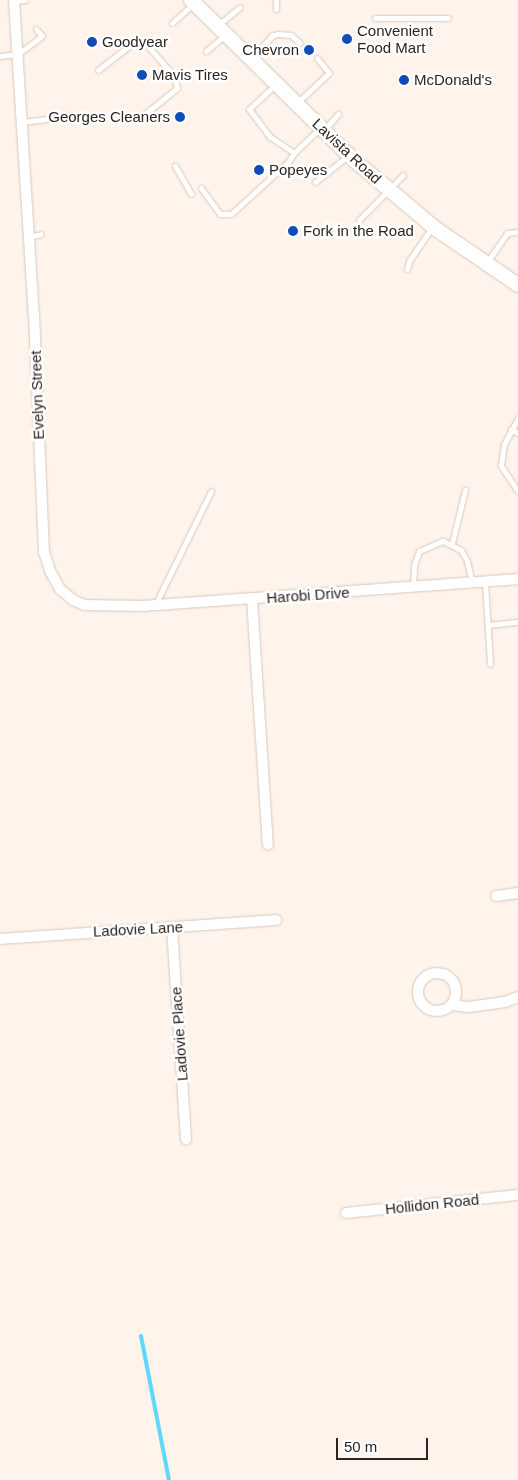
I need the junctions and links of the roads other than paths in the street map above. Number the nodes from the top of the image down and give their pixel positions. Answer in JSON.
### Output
{"nodes":[{"id":1,"x":14,"y":0,"type":"edge"},
{"id":2,"x":24,"y":0,"type":"edge"},
{"id":3,"x":276,"y":0,"type":"edge"},
{"id":4,"x":195,"y":1,"type":"edge"},
{"id":5,"x":240,"y":7,"type":"dead end"},
{"id":6,"x":276,"y":8,"type":"dead end"},
{"id":7,"x":375,"y":18,"type":"dead end"},
{"id":8,"x":448,"y":18,"type":"dead end"},
{"id":9,"x":172,"y":23,"type":"dead end"},
{"id":10,"x":36,"y":30,"type":"dead end"},
{"id":11,"x":222,"y":30,"type":"junction"},
{"id":12,"x":300,"y":43,"type":"dead end"},
{"id":13,"x":206,"y":51,"type":"dead end"},
{"id":14,"x":18,"y":54,"type":"junction"},
{"id":15,"x":0,"y":56,"type":"edge"},
{"id":16,"x":251,"y":58,"type":"junction"},
{"id":17,"x":316,"y":58,"type":"dead end"},
{"id":18,"x":98,"y":70,"type":"dead end"},
{"id":19,"x":277,"y":84,"type":"junction"},
{"id":20,"x":297,"y":104,"type":"junction"},
{"id":21,"x":338,"y":114,"type":"dead end"},
{"id":22,"x":72,"y":116,"type":"dead end"},
{"id":23,"x":140,"y":118,"type":"dead end"},
{"id":24,"x":22,"y":122,"type":"junction"},
{"id":25,"x":323,"y":129,"type":"junction"},
{"id":26,"x":294,"y":153,"type":"junction"},
{"id":27,"x":349,"y":155,"type":"junction"},
{"id":28,"x":175,"y":166,"type":"dead end"},
{"id":29,"x":403,"y":175,"type":"dead end"},
{"id":30,"x":315,"y":182,"type":"dead end"},
{"id":31,"x":201,"y":188,"type":"dead end"},
{"id":32,"x":390,"y":190,"type":"junction"},
{"id":33,"x":191,"y":194,"type":"dead end"},
{"id":34,"x":359,"y":220,"type":"dead end"},
{"id":35,"x":433,"y":226,"type":"junction"},
{"id":36,"x":518,"y":232,"type":"edge"},
{"id":37,"x":41,"y":234,"type":"dead end"},
{"id":38,"x":28,"y":237,"type":"junction"},
{"id":39,"x":486,"y":264,"type":"junction"},
{"id":40,"x":407,"y":269,"type":"dead end"},
{"id":41,"x":518,"y":284,"type":"edge"},
{"id":42,"x":518,"y":418,"type":"edge"},
{"id":43,"x":511,"y":429,"type":"junction"},
{"id":44,"x":518,"y":433,"type":"edge"},
{"id":45,"x":465,"y":490,"type":"dead end"},
{"id":46,"x":212,"y":491,"type":"dead end"},
{"id":47,"x":518,"y":491,"type":"edge"},
{"id":48,"x":452,"y":543,"type":"junction"},
{"id":49,"x":518,"y":579,"type":"edge"},
{"id":50,"x":485,"y":582,"type":"junction"},
{"id":51,"x":472,"y":583,"type":"junction"},
{"id":52,"x":412,"y":587,"type":"junction"},
{"id":53,"x":252,"y":599,"type":"junction"},
{"id":54,"x":155,"y":605,"type":"junction"},
{"id":55,"x":518,"y":622,"type":"edge"},
{"id":56,"x":488,"y":625,"type":"junction"},
{"id":57,"x":490,"y":664,"type":"dead end"},
{"id":58,"x":268,"y":844,"type":"dead end"},
{"id":59,"x":518,"y":893,"type":"edge"},
{"id":60,"x":496,"y":896,"type":"dead end"},
{"id":61,"x":276,"y":920,"type":"dead end"},
{"id":62,"x":172,"y":928,"type":"junction"},
{"id":63,"x":0,"y":939,"type":"edge"},
{"id":64,"x":518,"y":998,"type":"edge"},
{"id":65,"x":452,"y":1005,"type":"dead end"},
{"id":66,"x":186,"y":1140,"type":"dead end"},
{"id":67,"x":518,"y":1195,"type":"edge"},
{"id":68,"x":346,"y":1213,"type":"dead end"}],
"edges":[{"from":1,"to":2,"type":"lane"},
{"from":1,"to":14,"type":"street","name":"Evelyn Street"},
{"from":3,"to":6,"type":"lane"},
{"from":4,"to":9,"type":"lane"},
{"from":4,"to":11,"type":"main road","name":"Lavista Road"},
{"from":5,"to":11,"type":"lane"},
{"from":7,"to":8,"type":"lane"},
{"from":10,"to":14,"type":"lane"},
{"from":11,"to":13,"type":"lane"},
{"from":11,"to":16,"type":"main road","name":"Lavista Road"},
{"from":12,"to":16,"type":"lane"},
{"from":14,"to":15,"type":"lane"},
{"from":14,"to":24,"type":"street","name":"Evelyn Street"},
{"from":16,"to":19,"type":"main road","name":"Lavista Road"},
{"from":17,"to":20,"type":"lane"},
{"from":18,"to":23,"type":"lane"},
{"from":19,"to":20,"type":"main road","name":"Lavista Road"},
{"from":19,"to":26,"type":"lane"},
{"from":20,"to":25,"type":"main road","name":"Lavista Road"},
{"from":21,"to":25,"type":"lane"},
{"from":22,"to":24,"type":"lane"},
{"from":24,"to":38,"type":"street","name":"Evelyn Street"},
{"from":25,"to":26,"type":"lane"},
{"from":25,"to":27,"type":"main road","name":"Lavista Road"},
{"from":26,"to":31,"type":"lane"},
{"from":27,"to":30,"type":"lane"},
{"from":27,"to":32,"type":"main road","name":"Lavista Road"},
{"from":28,"to":33,"type":"lane"},
{"from":29,"to":32,"type":"lane"},
{"from":32,"to":34,"type":"lane"},
{"from":32,"to":35,"type":"main road","name":"Lavista Road"},
{"from":35,"to":39,"type":"main road","name":"Lavista Road"},
{"from":35,"to":40,"type":"lane"},
{"from":36,"to":39,"type":"lane"},
{"from":37,"to":38,"type":"lane"},
{"from":38,"to":54,"type":"street","name":"Evelyn Street"},
{"from":39,"to":41,"type":"main road","name":"Lavista Road"},
{"from":42,"to":43,"type":"lane"},
{"from":43,"to":44,"type":"lane"},
{"from":43,"to":47,"type":"lane"},
{"from":45,"to":48,"type":"lane"},
{"from":46,"to":54,"type":"lane"},
{"from":48,"to":51,"type":"lane"},
{"from":48,"to":52,"type":"lane"},
{"from":49,"to":50,"type":"street","name":"Harobi Drive"},
{"from":50,"to":51,"type":"street","name":"Harobi Drive"},
{"from":50,"to":56,"type":"lane"},
{"from":51,"to":52,"type":"street","name":"Harobi Drive"},
{"from":52,"to":53,"type":"street","name":"Harobi Drive"},
{"from":53,"to":54,"type":"street","name":"Evelyn Street"},
{"from":53,"to":58,"type":"street","name":"Harobi Drive"},
{"from":55,"to":56,"type":"lane"},
{"from":56,"to":57,"type":"lane"},
{"from":59,"to":60,"type":"street"},
{"from":61,"to":62,"type":"street","name":"Ladovie Lane"},
{"from":62,"to":63,"type":"street","name":"Ladovie Lane"},
{"from":62,"to":66,"type":"street","name":"Ladovie Place"},
{"from":64,"to":65,"type":"street"},
{"from":67,"to":68,"type":"street","name":"Hollidon Road"}]}
